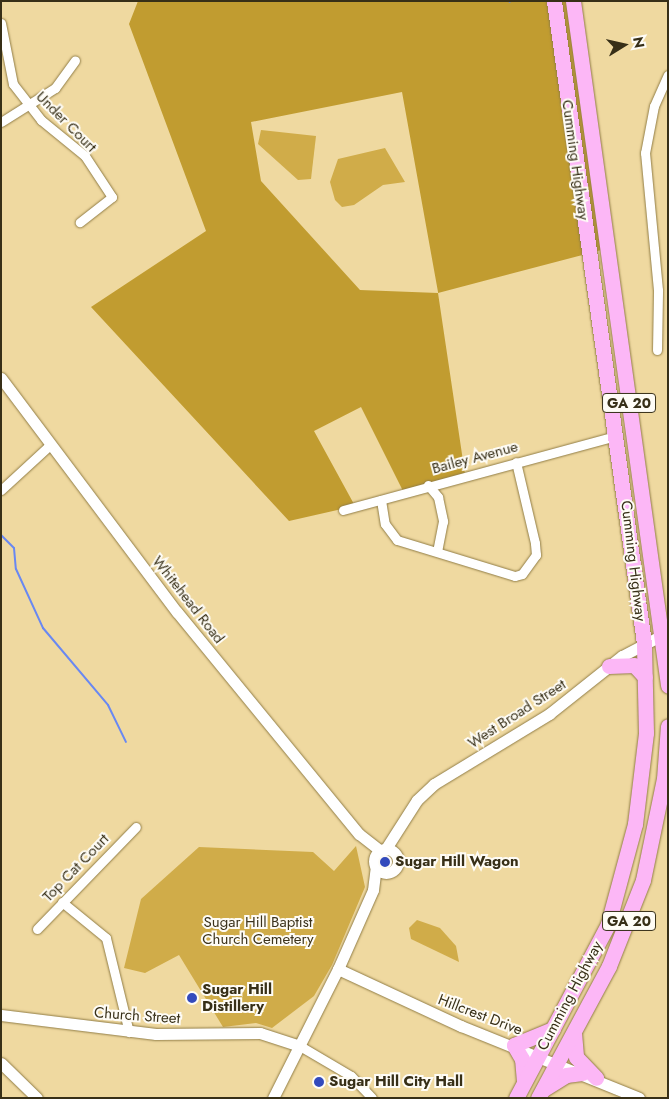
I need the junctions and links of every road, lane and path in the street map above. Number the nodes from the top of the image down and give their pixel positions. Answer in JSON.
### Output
{"nodes":[{"id":1,"x":554,"y":1,"type":"edge"},
{"id":2,"x":573,"y":1,"type":"edge"},
{"id":3,"x":2,"y":27,"type":"edge"},
{"id":4,"x":75,"y":60,"type":"dead end"},
{"id":5,"x":668,"y":75,"type":"edge"},
{"id":6,"x":29,"y":106,"type":"junction"},
{"id":7,"x":1,"y":122,"type":"edge"},
{"id":8,"x":80,"y":222,"type":"dead end"},
{"id":9,"x":657,"y":350,"type":"dead end"},
{"id":10,"x":2,"y":379,"type":"edge"},
{"id":11,"x":615,"y":436,"type":"junction"},
{"id":12,"x":50,"y":445,"type":"junction"},
{"id":13,"x":516,"y":462,"type":"junction"},
{"id":14,"x":428,"y":485,"type":"junction"},
{"id":15,"x":1,"y":490,"type":"edge"},
{"id":16,"x":382,"y":500,"type":"junction"},
{"id":17,"x":343,"y":510,"type":"dead end"},
{"id":18,"x":437,"y":551,"type":"junction"},
{"id":19,"x":658,"y":598,"type":"junction"},
{"id":20,"x":668,"y":612,"type":"edge"},
{"id":21,"x":666,"y":634,"type":"edge"},
{"id":22,"x":644,"y":643,"type":"junction"},
{"id":23,"x":609,"y":666,"type":"junction"},
{"id":24,"x":645,"y":678,"type":"junction"},
{"id":25,"x":668,"y":685,"type":"edge"},
{"id":26,"x":668,"y":726,"type":"edge"},
{"id":27,"x":136,"y":827,"type":"dead end"},
{"id":28,"x":399,"y":831,"type":"junction"},
{"id":29,"x":379,"y":857,"type":"junction"},
{"id":30,"x":396,"y":857,"type":"junction"},
{"id":31,"x":389,"y":873,"type":"junction"},
{"id":32,"x":373,"y":890,"type":"junction"},
{"id":33,"x":62,"y":902,"type":"junction"},
{"id":34,"x":37,"y":929,"type":"dead end"},
{"id":35,"x":338,"y":969,"type":"junction"},
{"id":36,"x":1,"y":1015,"type":"edge"},
{"id":37,"x":554,"y":1029,"type":"junction"},
{"id":38,"x":129,"y":1032,"type":"junction"},
{"id":39,"x":574,"y":1033,"type":"junction"},
{"id":40,"x":514,"y":1045,"type":"junction"},
{"id":41,"x":300,"y":1046,"type":"junction"},
{"id":42,"x":540,"y":1054,"type":"junction"},
{"id":43,"x":1,"y":1063,"type":"edge"},
{"id":44,"x":557,"y":1063,"type":"junction"},
{"id":45,"x":589,"y":1075,"type":"junction"},
{"id":46,"x":524,"y":1082,"type":"junction"},
{"id":47,"x":540,"y":1095,"type":"edge"},
{"id":48,"x":37,"y":1098,"type":"edge"},
{"id":49,"x":273,"y":1098,"type":"edge"},
{"id":50,"x":372,"y":1098,"type":"edge"},
{"id":51,"x":516,"y":1098,"type":"edge"},
{"id":52,"x":639,"y":1098,"type":"edge"}],
"edges":[{"from":1,"to":11,"type":"highway","name":"Cumming Highway","number":"GA 20"},
{"from":2,"to":19,"type":"highway","name":"Cumming Highway","number":"GA 20"},
{"from":3,"to":6,"type":"street","name":"Under Court"},
{"from":4,"to":6,"type":"street"},
{"from":5,"to":9,"type":"street"},
{"from":6,"to":7,"type":"street"},
{"from":6,"to":8,"type":"street","name":"Under Court"},
{"from":10,"to":12,"type":"street","name":"Whitehead Road"},
{"from":11,"to":13,"type":"street","name":"Bailey Avenue"},
{"from":11,"to":22,"type":"highway","name":"Cumming Highway","number":"GA 20"},
{"from":12,"to":15,"type":"street"},
{"from":12,"to":29,"type":"street","name":"Whitehead Road"},
{"from":13,"to":14,"type":"street","name":"Bailey Avenue"},
{"from":13,"to":18,"type":"street"},
{"from":14,"to":16,"type":"street","name":"Bailey Avenue"},
{"from":14,"to":18,"type":"street"},
{"from":16,"to":17,"type":"street","name":"Bailey Avenue"},
{"from":16,"to":18,"type":"street"},
{"from":19,"to":20,"type":"highway"},
{"from":19,"to":21,"type":"highway","name":"Cumming Highway","number":"GA 20"},
{"from":21,"to":22,"type":"street","name":"West Broad Street"},
{"from":21,"to":25,"type":"highway","name":"Cumming Highway","number":"GA 20"},
{"from":22,"to":23,"type":"street","name":"West Broad Street"},
{"from":22,"to":24,"type":"highway","name":"Cumming Highway","number":"GA 20"},
{"from":23,"to":24,"type":"highway"},
{"from":23,"to":28,"type":"street","name":"West Broad Street"},
{"from":24,"to":37,"type":"highway","name":"Cumming Highway","number":"GA 20"},
{"from":26,"to":39,"type":"highway","name":"Cumming Highway","number":"GA 20"},
{"from":27,"to":33,"type":"street","name":"Top Cat Court"},
{"from":28,"to":29,"type":"street","name":"West Broad Street"},
{"from":28,"to":30,"type":"street","name":"West Broad Street"},
{"from":29,"to":30,"type":"street"},
{"from":29,"to":31,"type":"street"},
{"from":29,"to":32,"type":"street","name":"West Broad Street"},
{"from":30,"to":31,"type":"street","name":"West Broad Street"},
{"from":31,"to":32,"type":"street","name":"West Broad Street"},
{"from":32,"to":35,"type":"street","name":"West Broad Street"},
{"from":33,"to":34,"type":"street","name":"Top Cat Court"},
{"from":33,"to":38,"type":"street"},
{"from":35,"to":40,"type":"street","name":"Hillcrest Drive"},
{"from":35,"to":41,"type":"street","name":"West Broad Street"},
{"from":36,"to":38,"type":"street","name":"Church Street"},
{"from":37,"to":40,"type":"highway"},
{"from":37,"to":42,"type":"highway","name":"Cumming Highway","number":"GA 20"},
{"from":38,"to":41,"type":"street","name":"Church Street"},
{"from":39,"to":44,"type":"highway","name":"Cumming Highway","number":"GA 20"},
{"from":39,"to":45,"type":"highway"},
{"from":40,"to":42,"type":"street","name":"Hillcrest Drive"},
{"from":40,"to":46,"type":"highway"},
{"from":41,"to":49,"type":"street","name":"West Broad Street"},
{"from":41,"to":50,"type":"street"},
{"from":42,"to":44,"type":"street","name":"Hillcrest Drive"},
{"from":42,"to":46,"type":"highway","name":"Cumming Highway","number":"GA 20"},
{"from":43,"to":48,"type":"street"},
{"from":44,"to":45,"type":"street","name":"Hillcrest Drive"},
{"from":44,"to":47,"type":"highway","name":"Cumming Highway","number":"GA 20"},
{"from":45,"to":47,"type":"highway"},
{"from":45,"to":52,"type":"street","name":"Hillcrest Drive"},
{"from":46,"to":51,"type":"highway","name":"Cumming Highway","number":"GA 20"}]}
